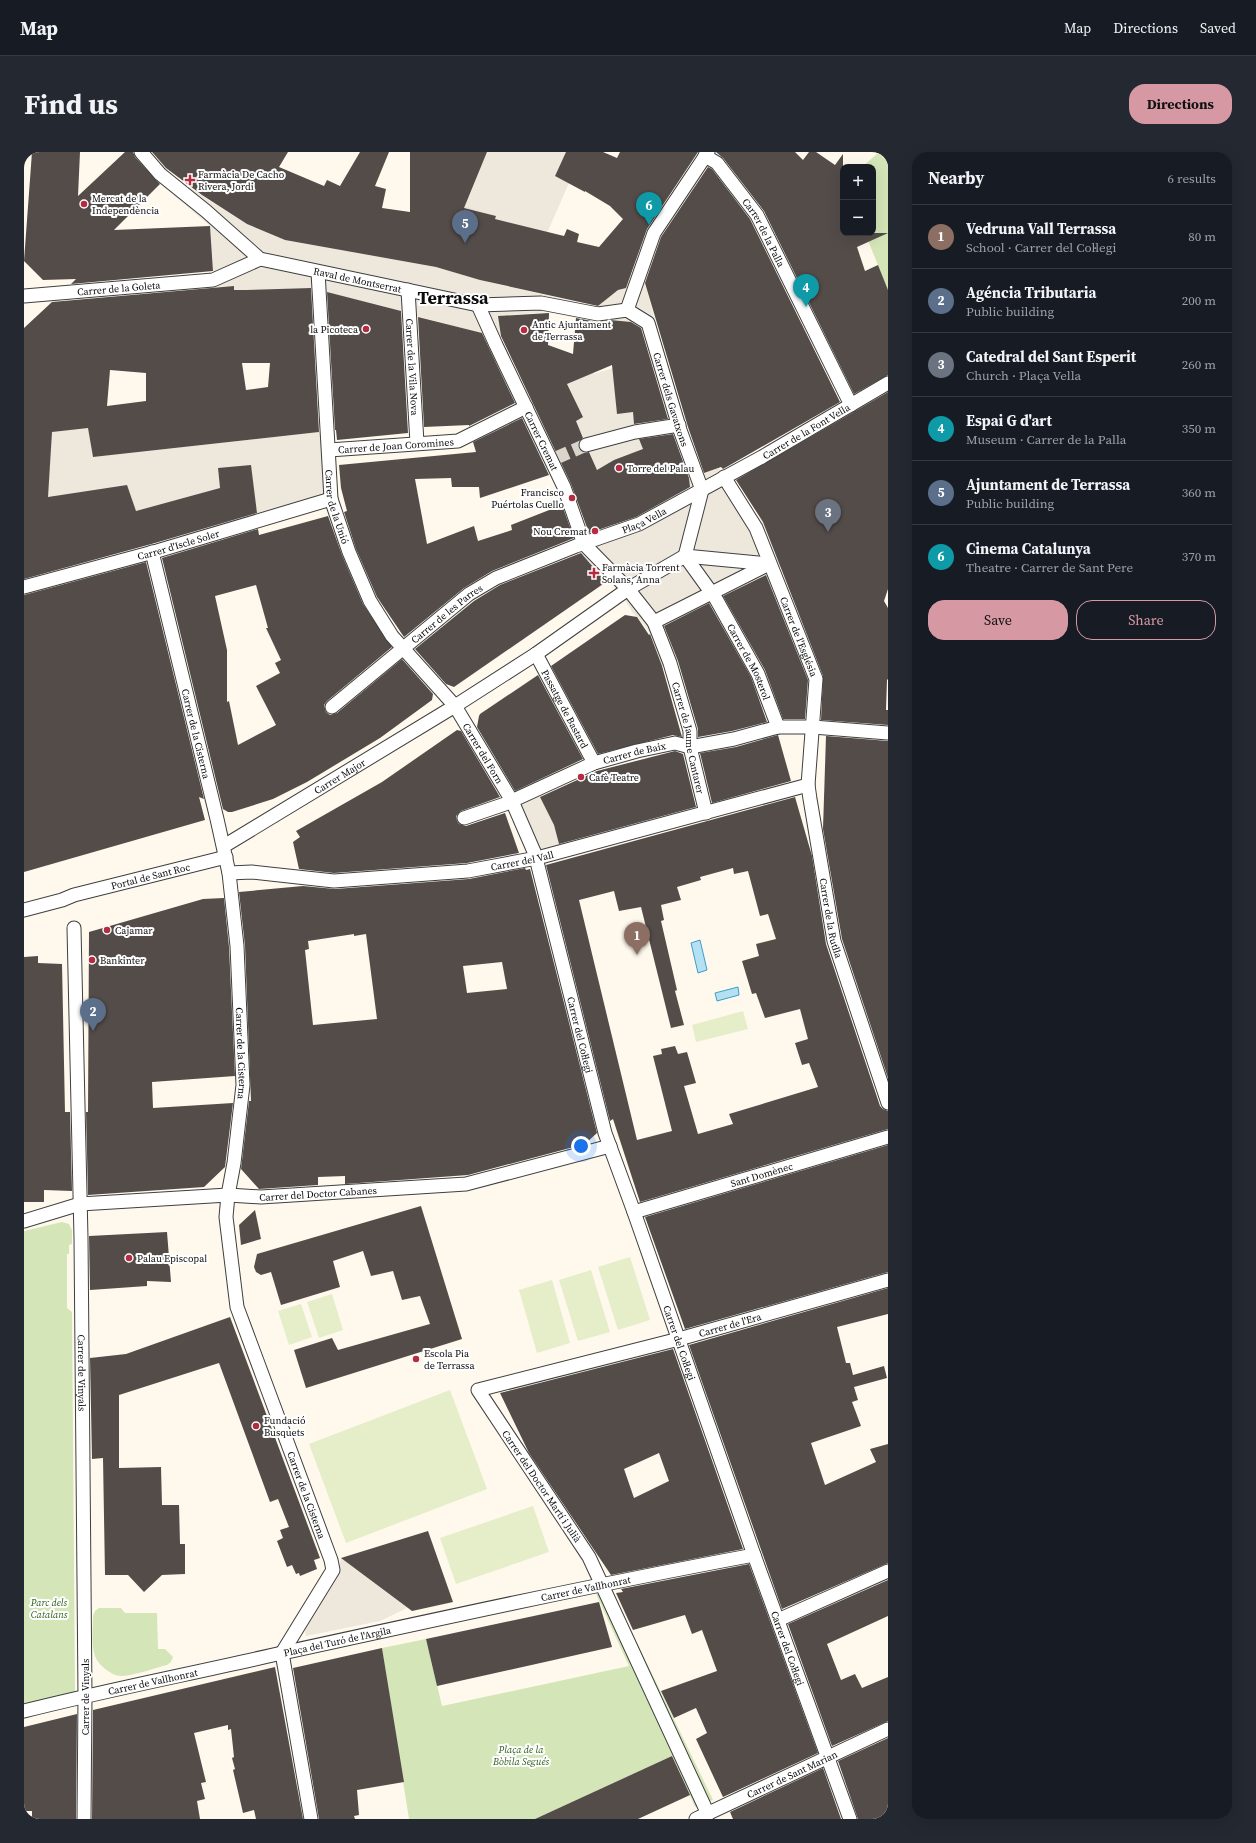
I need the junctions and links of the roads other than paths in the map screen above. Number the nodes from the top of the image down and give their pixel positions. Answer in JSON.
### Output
{"nodes":[{"id":1,"x":141,"y":152,"type":"edge"},
{"id":2,"x":707,"y":154,"type":"edge"},
{"id":3,"x":260,"y":259,"type":"junction"},
{"id":4,"x":318,"y":272,"type":"junction"},
{"id":5,"x":408,"y":290,"type":"junction"},
{"id":6,"x":24,"y":296,"type":"edge"},
{"id":7,"x":478,"y":305,"type":"junction"},
{"id":8,"x":627,"y":310,"type":"junction"},
{"id":9,"x":888,"y":383,"type":"edge"},
{"id":10,"x":851,"y":405,"type":"junction"},
{"id":11,"x":526,"y":407,"type":"junction"},
{"id":12,"x":678,"y":425,"type":"junction"},
{"id":13,"x":417,"y":443,"type":"junction"},
{"id":14,"x":586,"y":445,"type":"tunnel mouth"},
{"id":15,"x":329,"y":450,"type":"junction"},
{"id":16,"x":724,"y":477,"type":"junction"},
{"id":17,"x":702,"y":490,"type":"junction"},
{"id":18,"x":331,"y":499,"type":"junction"},
{"id":19,"x":581,"y":543,"type":"junction"},
{"id":20,"x":152,"y":552,"type":"junction"},
{"id":21,"x":685,"y":556,"type":"junction"},
{"id":22,"x":771,"y":568,"type":"junction"},
{"id":23,"x":24,"y":587,"type":"edge"},
{"id":24,"x":624,"y":592,"type":"junction"},
{"id":25,"x":714,"y":596,"type":"junction"},
{"id":26,"x":654,"y":622,"type":"junction"},
{"id":27,"x":404,"y":650,"type":"junction"},
{"id":28,"x":536,"y":654,"type":"junction"},
{"id":29,"x":455,"y":706,"type":"junction"},
{"id":30,"x":332,"y":707,"type":"dead end"},
{"id":31,"x":456,"y":719,"type":"dead end"},
{"id":32,"x":778,"y":727,"type":"junction"},
{"id":33,"x":813,"y":727,"type":"junction"},
{"id":34,"x":888,"y":733,"type":"edge"},
{"id":35,"x":690,"y":747,"type":"junction"},
{"id":36,"x":594,"y":763,"type":"junction"},
{"id":37,"x":808,"y":785,"type":"junction"},
{"id":38,"x":512,"y":801,"type":"junction"},
{"id":39,"x":706,"y":813,"type":"junction"},
{"id":40,"x":464,"y":818,"type":"dead end"},
{"id":41,"x":225,"y":852,"type":"junction"},
{"id":42,"x":537,"y":858,"type":"junction"},
{"id":43,"x":229,"y":873,"type":"junction"},
{"id":44,"x":24,"y":910,"type":"edge"},
{"id":45,"x":74,"y":928,"type":"dead end"},
{"id":46,"x":888,"y":1103,"type":"edge"},
{"id":47,"x":888,"y":1137,"type":"edge"},
{"id":48,"x":610,"y":1146,"type":"junction"},
{"id":49,"x":228,"y":1195,"type":"junction"},
{"id":50,"x":80,"y":1204,"type":"junction"},
{"id":51,"x":635,"y":1214,"type":"junction"},
{"id":52,"x":24,"y":1221,"type":"edge"},
{"id":53,"x":888,"y":1280,"type":"edge"},
{"id":54,"x":678,"y":1339,"type":"junction"},
{"id":55,"x":478,"y":1390,"type":"joint"},
{"id":56,"x":754,"y":1555,"type":"junction"},
{"id":57,"x":333,"y":1570,"type":"joint"},
{"id":58,"x":888,"y":1571,"type":"edge"},
{"id":59,"x":601,"y":1584,"type":"junction"},
{"id":60,"x":778,"y":1620,"type":"junction"},
{"id":61,"x":417,"y":1623,"type":"joint"},
{"id":62,"x":282,"y":1653,"type":"junction"},
{"id":63,"x":85,"y":1695,"type":"junction"},
{"id":64,"x":24,"y":1711,"type":"edge"},
{"id":65,"x":888,"y":1729,"type":"edge"},
{"id":66,"x":828,"y":1756,"type":"junction"},
{"id":67,"x":702,"y":1816,"type":"edge"},
{"id":68,"x":84,"y":1819,"type":"edge"},
{"id":69,"x":311,"y":1819,"type":"edge"},
{"id":70,"x":850,"y":1819,"type":"edge"}],
"edges":[{"from":1,"to":3,"type":"street","name":"Raval de Montserrat"},
{"from":2,"to":8,"type":"street"},
{"from":2,"to":10,"type":"street","name":"Carrer de la Palla"},
{"from":3,"to":4,"type":"street","name":"Raval de Montserrat"},
{"from":3,"to":6,"type":"street","name":"Carrer de la Goleta"},
{"from":4,"to":5,"type":"street","name":"Raval de Montserrat"},
{"from":4,"to":15,"type":"street","name":"Carrer de la Unió"},
{"from":5,"to":7,"type":"street","name":"Raval de Montserrat"},
{"from":5,"to":13,"type":"street","name":"Carrer de la Vila Nova"},
{"from":7,"to":8,"type":"street","name":"Raval de Montserrat"},
{"from":7,"to":11,"type":"street","name":"Carrer Cremat"},
{"from":8,"to":12,"type":"street","name":"Carrer dels Gavatxons"},
{"from":9,"to":10,"type":"street","name":"Carrer de la Font Vella"},
{"from":10,"to":16,"type":"street","name":"Carrer de la Font Vella"},
{"from":11,"to":13,"type":"street","name":"Carrer de Joan Coromines"},
{"from":11,"to":19,"type":"street","name":"Carrer Cremat"},
{"from":12,"to":14,"type":"street"},
{"from":12,"to":17,"type":"street","name":"Carrer dels Gavatxons"},
{"from":13,"to":15,"type":"street","name":"Carrer de Joan Coromines"},
{"from":15,"to":18,"type":"street","name":"Carrer de la Unió"},
{"from":16,"to":17,"type":"street","name":"Plaça Vella"},
{"from":16,"to":22,"type":"street"},
{"from":17,"to":19,"type":"street","name":"Plaça Vella"},
{"from":17,"to":21,"type":"street"},
{"from":18,"to":20,"type":"street","name":"Carrer d'Iscle Soler"},
{"from":18,"to":27,"type":"street","name":"Carrer de la Unió"},
{"from":19,"to":24,"type":"street"},
{"from":19,"to":27,"type":"street","name":"Carrer de les Parres"},
{"from":20,"to":23,"type":"street","name":"Carrer d'Iscle Soler"},
{"from":20,"to":41,"type":"street","name":"Carrer de la Cisterna"},
{"from":21,"to":22,"type":"street"},
{"from":21,"to":24,"type":"street"},
{"from":21,"to":25,"type":"street"},
{"from":22,"to":25,"type":"street"},
{"from":22,"to":33,"type":"street","name":"Carrer de l'Església"},
{"from":24,"to":26,"type":"street"},
{"from":24,"to":28,"type":"street","name":"Carrer Major"},
{"from":25,"to":26,"type":"street"},
{"from":25,"to":32,"type":"street","name":"Carrer de Mosterol"},
{"from":26,"to":35,"type":"street","name":"Carrer de Jaume Cantarer"},
{"from":27,"to":29,"type":"street","name":"Carrer de la Unió"},
{"from":27,"to":30,"type":"street","name":"Carrer de les Parres"},
{"from":28,"to":29,"type":"street","name":"Carrer Major"},
{"from":28,"to":36,"type":"street","name":"Passatge de Bastard"},
{"from":29,"to":31,"type":"street"},
{"from":29,"to":38,"type":"street","name":"Carrer del Forn"},
{"from":29,"to":41,"type":"street","name":"Carrer Major"},
{"from":32,"to":33,"type":"street","name":"Carrer de Baix"},
{"from":32,"to":35,"type":"street","name":"Carrer de Baix"},
{"from":33,"to":34,"type":"street","name":"Carrer de Baix"},
{"from":33,"to":37,"type":"street","name":"Carrer de la Rutlla"},
{"from":35,"to":36,"type":"street","name":"Carrer de Baix"},
{"from":35,"to":39,"type":"street","name":"Carrer de Jaume Cantarer"},
{"from":36,"to":38,"type":"street","name":"Carrer de Baix"},
{"from":37,"to":39,"type":"street","name":"Carrer del Vall"},
{"from":37,"to":46,"type":"street","name":"Carrer de la Rutlla"},
{"from":38,"to":40,"type":"street","name":"Carrer de Baix"},
{"from":38,"to":42,"type":"street","name":"Carrer del Forn"},
{"from":39,"to":42,"type":"street","name":"Carrer del Vall"},
{"from":41,"to":43,"type":"street","name":"Carrer de la Cisterna"},
{"from":41,"to":44,"type":"street","name":"Portal de Sant Roc"},
{"from":42,"to":43,"type":"street","name":"Carrer del Vall"},
{"from":42,"to":48,"type":"street","name":"Carrer del Col·legi"},
{"from":43,"to":49,"type":"street","name":"Carrer de la Cisterna"},
{"from":45,"to":50,"type":"street","name":"Carrer de Vinyals"},
{"from":47,"to":51,"type":"street","name":"Sant Domènec"},
{"from":48,"to":49,"type":"street","name":"Carrer del Doctor Cabanes"},
{"from":48,"to":51,"type":"street","name":"Carrer del Col·legi"},
{"from":49,"to":50,"type":"street","name":"Carrer del Doctor Cabanes"},
{"from":49,"to":57,"type":"street","name":"Carrer de la Cisterna"},
{"from":50,"to":52,"type":"street","name":"Carrer del Doctor Cabanes"},
{"from":50,"to":63,"type":"street","name":"Carrer de Vinyals"},
{"from":51,"to":54,"type":"street","name":"Carrer del Col·legi"},
{"from":53,"to":54,"type":"street","name":"Carrer de l'Era"},
{"from":54,"to":55,"type":"street","name":"Carrer de l'Era"},
{"from":54,"to":56,"type":"street","name":"Carrer del Col·legi"},
{"from":55,"to":59,"type":"street","name":"Carrer del Doctor Martí i Julià"},
{"from":56,"to":59,"type":"street","name":"Carrer de Vallhonrat"},
{"from":56,"to":60,"type":"street","name":"Carrer del Col·legi"},
{"from":57,"to":62,"type":"street","name":"Plaça del Turó de l'Argila"},
{"from":58,"to":60,"type":"street"},
{"from":59,"to":61,"type":"street","name":"Carrer de Vallhonrat"},
{"from":59,"to":67,"type":"street","name":"Carrer del Doctor Martí i Julià"},
{"from":60,"to":66,"type":"street","name":"Carrer del Col·legi"},
{"from":61,"to":62,"type":"street","name":"Plaça del Turó de l'Argila"},
{"from":62,"to":63,"type":"street","name":"Carrer de Vallhonrat"},
{"from":62,"to":69,"type":"street"},
{"from":63,"to":64,"type":"street","name":"Carrer de Vallhonrat"},
{"from":63,"to":68,"type":"street","name":"Carrer de Vinyals"},
{"from":65,"to":66,"type":"street","name":"Carrer de Sant Marian"},
{"from":66,"to":67,"type":"street","name":"Carrer de Sant Marian"},
{"from":66,"to":70,"type":"street","name":"Carrer del Col·legi"}]}
